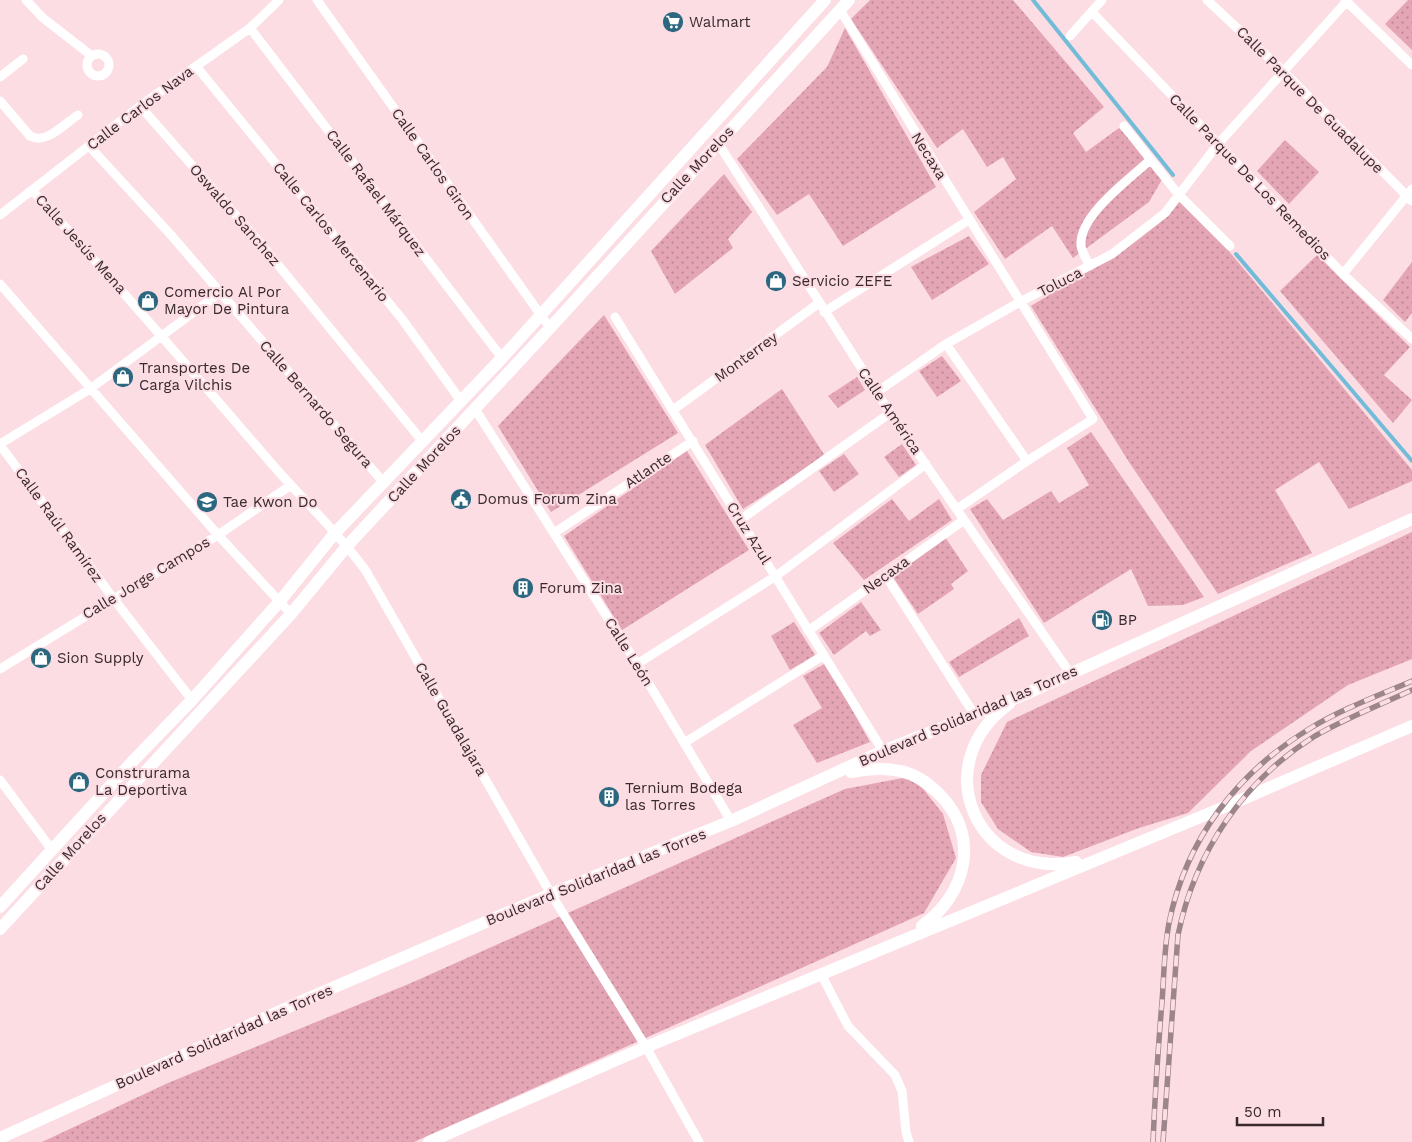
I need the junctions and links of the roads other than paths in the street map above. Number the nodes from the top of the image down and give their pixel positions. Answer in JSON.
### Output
{"nodes":[{"id":1,"x":26,"y":0,"type":"edge"},
{"id":2,"x":279,"y":0,"type":"edge"},
{"id":3,"x":317,"y":0,"type":"edge"},
{"id":4,"x":825,"y":0,"type":"edge"},
{"id":5,"x":849,"y":0,"type":"edge"},
{"id":6,"x":1102,"y":0,"type":"edge"},
{"id":7,"x":1207,"y":0,"type":"edge"},
{"id":8,"x":1347,"y":0,"type":"edge"},
{"id":9,"x":840,"y":10,"type":"junction"},
{"id":10,"x":1092,"y":12,"type":"junction"},
{"id":11,"x":250,"y":28,"type":"junction"},
{"id":12,"x":1070,"y":36,"type":"dead end"},
{"id":13,"x":92,"y":56,"type":"dead end"},
{"id":14,"x":23,"y":59,"type":"dead end"},
{"id":15,"x":1412,"y":65,"type":"edge"},
{"id":16,"x":196,"y":66,"type":"junction"},
{"id":17,"x":1284,"y":72,"type":"junction"},
{"id":18,"x":0,"y":77,"type":"edge"},
{"id":19,"x":0,"y":101,"type":"edge"},
{"id":20,"x":140,"y":106,"type":"junction"},
{"id":21,"x":78,"y":115,"type":"dead end"},
{"id":22,"x":1124,"y":126,"type":"dead end"},
{"id":23,"x":718,"y":143,"type":"junction"},
{"id":24,"x":1218,"y":144,"type":"junction"},
{"id":25,"x":89,"y":146,"type":"junction"},
{"id":26,"x":1150,"y":160,"type":"junction"},
{"id":27,"x":32,"y":190,"type":"junction"},
{"id":28,"x":1178,"y":194,"type":"junction"},
{"id":29,"x":1410,"y":195,"type":"edge"},
{"id":30,"x":0,"y":215,"type":"edge"},
{"id":31,"x":969,"y":220,"type":"junction"},
{"id":32,"x":1230,"y":246,"type":"dead end"},
{"id":33,"x":1090,"y":266,"type":"junction"},
{"id":34,"x":1343,"y":274,"type":"junction"},
{"id":35,"x":0,"y":284,"type":"edge"},
{"id":36,"x":221,"y":292,"type":"junction"},
{"id":37,"x":1020,"y":302,"type":"junction"},
{"id":38,"x":819,"y":304,"type":"junction"},
{"id":39,"x":824,"y":312,"type":"junction"},
{"id":40,"x":540,"y":315,"type":"junction"},
{"id":41,"x":615,"y":317,"type":"dead end"},
{"id":42,"x":550,"y":328,"type":"junction"},
{"id":43,"x":163,"y":336,"type":"junction"},
{"id":44,"x":1412,"y":339,"type":"edge"},
{"id":45,"x":946,"y":344,"type":"junction"},
{"id":46,"x":502,"y":358,"type":"junction"},
{"id":47,"x":90,"y":389,"type":"junction"},
{"id":48,"x":877,"y":392,"type":"junction"},
{"id":49,"x":461,"y":401,"type":"junction"},
{"id":50,"x":475,"y":409,"type":"junction"},
{"id":51,"x":673,"y":410,"type":"junction"},
{"id":52,"x":890,"y":413,"type":"junction"},
{"id":53,"x":693,"y":441,"type":"junction"},
{"id":54,"x":423,"y":442,"type":"junction"},
{"id":55,"x":0,"y":445,"type":"edge"},
{"id":56,"x":1027,"y":460,"type":"junction"},
{"id":57,"x":926,"y":464,"type":"junction"},
{"id":58,"x":384,"y":482,"type":"junction"},
{"id":59,"x":291,"y":485,"type":"junction"},
{"id":60,"x":957,"y":509,"type":"junction"},
{"id":61,"x":1412,"y":519,"type":"edge"},
{"id":62,"x":740,"y":520,"type":"junction"},
{"id":63,"x":964,"y":520,"type":"junction"},
{"id":64,"x":335,"y":533,"type":"junction"},
{"id":65,"x":554,"y":533,"type":"junction"},
{"id":66,"x":218,"y":535,"type":"junction"},
{"id":67,"x":347,"y":546,"type":"junction"},
{"id":68,"x":776,"y":576,"type":"junction"},
{"id":69,"x":886,"y":576,"type":"junction"},
{"id":70,"x":113,"y":598,"type":"junction"},
{"id":71,"x":280,"y":601,"type":"junction"},
{"id":72,"x":291,"y":614,"type":"junction"},
{"id":73,"x":808,"y":631,"type":"junction"},
{"id":74,"x":824,"y":655,"type":"junction"},
{"id":75,"x":637,"y":664,"type":"junction"},
{"id":76,"x":0,"y":669,"type":"edge"},
{"id":77,"x":1070,"y":673,"type":"junction"},
{"id":78,"x":1020,"y":697,"type":"junction"},
{"id":79,"x":192,"y":700,"type":"junction"},
{"id":80,"x":974,"y":714,"type":"junction"},
{"id":81,"x":1412,"y":726,"type":"edge"},
{"id":82,"x":684,"y":743,"type":"junction"},
{"id":83,"x":883,"y":751,"type":"junction"},
{"id":84,"x":835,"y":774,"type":"junction"},
{"id":85,"x":0,"y":780,"type":"edge"},
{"id":86,"x":731,"y":821,"type":"junction"},
{"id":87,"x":52,"y":850,"type":"junction"},
{"id":88,"x":1107,"y":854,"type":"junction"},
{"id":89,"x":551,"y":894,"type":"junction"},
{"id":90,"x":0,"y":907,"type":"edge"},
{"id":91,"x":0,"y":929,"type":"edge"},
{"id":92,"x":908,"y":936,"type":"junction"},
{"id":93,"x":821,"y":974,"type":"junction"},
{"id":94,"x":646,"y":1047,"type":"junction"},
{"id":95,"x":0,"y":1138,"type":"edge"},
{"id":96,"x":906,"y":1141,"type":"edge"},
{"id":97,"x":429,"y":1142,"type":"edge"},
{"id":98,"x":699,"y":1142,"type":"edge"}],
"edges":[{"from":1,"to":13,"type":"street"},
{"from":2,"to":11,"type":"street","name":"Calle Carlos Nava"},
{"from":3,"to":40,"type":"street","name":"Calle Carlos Giron"},
{"from":4,"to":40,"type":"main road","name":"Calle Morelos"},
{"from":5,"to":9,"type":"main road","name":"Calle Morelos"},
{"from":6,"to":10,"type":"street"},
{"from":7,"to":17,"type":"street","name":"Calle Parque De Guadalupe"},
{"from":8,"to":15,"type":"street"},
{"from":8,"to":17,"type":"street","name":"Toluca"},
{"from":9,"to":23,"type":"main road","name":"Calle Morelos"},
{"from":9,"to":31,"type":"street","name":"Necaxa"},
{"from":10,"to":12,"type":"street"},
{"from":10,"to":24,"type":"street","name":"Calle Parque De Los Remedios"},
{"from":11,"to":16,"type":"street","name":"Calle Carlos Nava"},
{"from":11,"to":46,"type":"street","name":"Calle Rafael Márquez"},
{"from":14,"to":18,"type":"street"},
{"from":16,"to":20,"type":"street","name":"Calle Carlos Nava"},
{"from":16,"to":49,"type":"street","name":"Calle Carlos Mercenario"},
{"from":17,"to":24,"type":"street","name":"Toluca"},
{"from":17,"to":29,"type":"street","name":"Calle Parque De Guadalupe"},
{"from":19,"to":21,"type":"street"},
{"from":20,"to":25,"type":"street","name":"Calle Carlos Nava"},
{"from":20,"to":54,"type":"street","name":"Oswaldo Sanchez"},
{"from":22,"to":26,"type":"street"},
{"from":23,"to":38,"type":"street","name":"Calle América"},
{"from":23,"to":42,"type":"main road","name":"Calle Morelos"},
{"from":24,"to":28,"type":"street","name":"Toluca"},
{"from":24,"to":34,"type":"street","name":"Calle Parque De Los Remedios"},
{"from":25,"to":27,"type":"street","name":"Calle Carlos Nava"},
{"from":25,"to":36,"type":"street","name":"Calle Bernardo Segura"},
{"from":26,"to":28,"type":"street"},
{"from":26,"to":33,"type":"street"},
{"from":27,"to":30,"type":"street","name":"Calle Carlos Nava"},
{"from":27,"to":43,"type":"street","name":"Calle Jesús Mena"},
{"from":28,"to":32,"type":"street"},
{"from":28,"to":33,"type":"street","name":"Toluca"},
{"from":29,"to":34,"type":"street"},
{"from":31,"to":37,"type":"street","name":"Necaxa"},
{"from":31,"to":39,"type":"street"},
{"from":33,"to":37,"type":"street","name":"Toluca"},
{"from":34,"to":44,"type":"street","name":"Calle Parque De Los Remedios"},
{"from":35,"to":47,"type":"street"},
{"from":36,"to":43,"type":"street"},
{"from":36,"to":58,"type":"street","name":"Calle Bernardo Segura"},
{"from":37,"to":45,"type":"street","name":"Toluca"},
{"from":37,"to":56,"type":"street","name":"Necaxa"},
{"from":38,"to":39,"type":"street","name":"Calle América"},
{"from":38,"to":51,"type":"street","name":"Monterrey"},
{"from":39,"to":48,"type":"street","name":"Calle América"},
{"from":40,"to":42,"type":"street","name":"Calle Carlos Giron"},
{"from":40,"to":46,"type":"main road","name":"Calle Morelos"},
{"from":41,"to":51,"type":"street","name":"Cruz Azul"},
{"from":42,"to":50,"type":"main road","name":"Calle Morelos"},
{"from":43,"to":47,"type":"street"},
{"from":43,"to":59,"type":"street","name":"Calle Jesús Mena"},
{"from":45,"to":48,"type":"street","name":"Toluca"},
{"from":45,"to":56,"type":"street"},
{"from":46,"to":49,"type":"main road","name":"Calle Morelos"},
{"from":47,"to":55,"type":"street"},
{"from":47,"to":66,"type":"street"},
{"from":48,"to":52,"type":"street","name":"Calle América"},
{"from":49,"to":54,"type":"main road","name":"Calle Morelos"},
{"from":50,"to":65,"type":"street","name":"Calle León"},
{"from":50,"to":67,"type":"main road","name":"Calle Morelos"},
{"from":51,"to":53,"type":"street","name":"Cruz Azul"},
{"from":52,"to":57,"type":"street","name":"Calle América"},
{"from":52,"to":62,"type":"street"},
{"from":53,"to":62,"type":"street","name":"Cruz Azul"},
{"from":53,"to":65,"type":"street","name":"Atlante"},
{"from":54,"to":58,"type":"main road","name":"Calle Morelos"},
{"from":55,"to":70,"type":"street","name":"Calle Raúl Ramírez"},
{"from":56,"to":60,"type":"street"},
{"from":57,"to":60,"type":"street","name":"Calle América"},
{"from":57,"to":68,"type":"street"},
{"from":58,"to":64,"type":"main road","name":"Calle Morelos"},
{"from":59,"to":64,"type":"street","name":"Calle Jesús Mena"},
{"from":59,"to":66,"type":"street","name":"Calle Jorge Campos"},
{"from":60,"to":63,"type":"street","name":"Calle América"},
{"from":61,"to":77,"type":"main road","name":"Boulevard Solidaridad las Torres"},
{"from":62,"to":68,"type":"street","name":"Cruz Azul"},
{"from":63,"to":69,"type":"street","name":"Necaxa"},
{"from":63,"to":77,"type":"street","name":"Calle América"},
{"from":64,"to":67,"type":"street","name":"Calle Jesús Mena"},
{"from":64,"to":71,"type":"main road","name":"Calle Morelos"},
{"from":65,"to":75,"type":"street","name":"Calle León"},
{"from":66,"to":70,"type":"street","name":"Calle Jorge Campos"},
{"from":66,"to":71,"type":"street"},
{"from":67,"to":72,"type":"main road","name":"Calle Morelos"},
{"from":67,"to":89,"type":"street","name":"Calle Guadalajara"},
{"from":68,"to":73,"type":"street","name":"Cruz Azul"},
{"from":68,"to":75,"type":"street"},
{"from":69,"to":73,"type":"street","name":"Necaxa"},
{"from":69,"to":80,"type":"street"},
{"from":70,"to":76,"type":"street","name":"Calle Jorge Campos"},
{"from":70,"to":79,"type":"street","name":"Calle Raúl Ramírez"},
{"from":71,"to":72,"type":"street"},
{"from":71,"to":79,"type":"main road","name":"Calle Morelos"},
{"from":72,"to":91,"type":"main road","name":"Calle Morelos"},
{"from":73,"to":74,"type":"street","name":"Cruz Azul"},
{"from":74,"to":82,"type":"street"},
{"from":74,"to":83,"type":"street","name":"Cruz Azul"},
{"from":75,"to":82,"type":"street","name":"Calle León"},
{"from":77,"to":78,"type":"main road","name":"Boulevard Solidaridad las Torres"},
{"from":78,"to":80,"type":"main road","name":"Boulevard Solidaridad las Torres"},
{"from":78,"to":88,"type":"main road"},
{"from":79,"to":87,"type":"main road","name":"Calle Morelos"},
{"from":80,"to":83,"type":"main road","name":"Boulevard Solidaridad las Torres"},
{"from":81,"to":88,"type":"main road"},
{"from":82,"to":86,"type":"street","name":"Calle León"},
{"from":83,"to":84,"type":"main road","name":"Boulevard Solidaridad las Torres"},
{"from":84,"to":86,"type":"main road","name":"Boulevard Solidaridad las Torres"},
{"from":84,"to":92,"type":"main road"},
{"from":85,"to":87,"type":"street"},
{"from":86,"to":89,"type":"main road","name":"Boulevard Solidaridad las Torres"},
{"from":87,"to":90,"type":"main road","name":"Calle Morelos"},
{"from":88,"to":92,"type":"main road"},
{"from":89,"to":94,"type":"street","name":"Calle Guadalajara"},
{"from":89,"to":95,"type":"main road","name":"Boulevard Solidaridad las Torres"},
{"from":92,"to":93,"type":"main road"},
{"from":93,"to":94,"type":"main road"},
{"from":93,"to":96,"type":"street"},
{"from":94,"to":97,"type":"main road"},
{"from":94,"to":98,"type":"street"}]}
